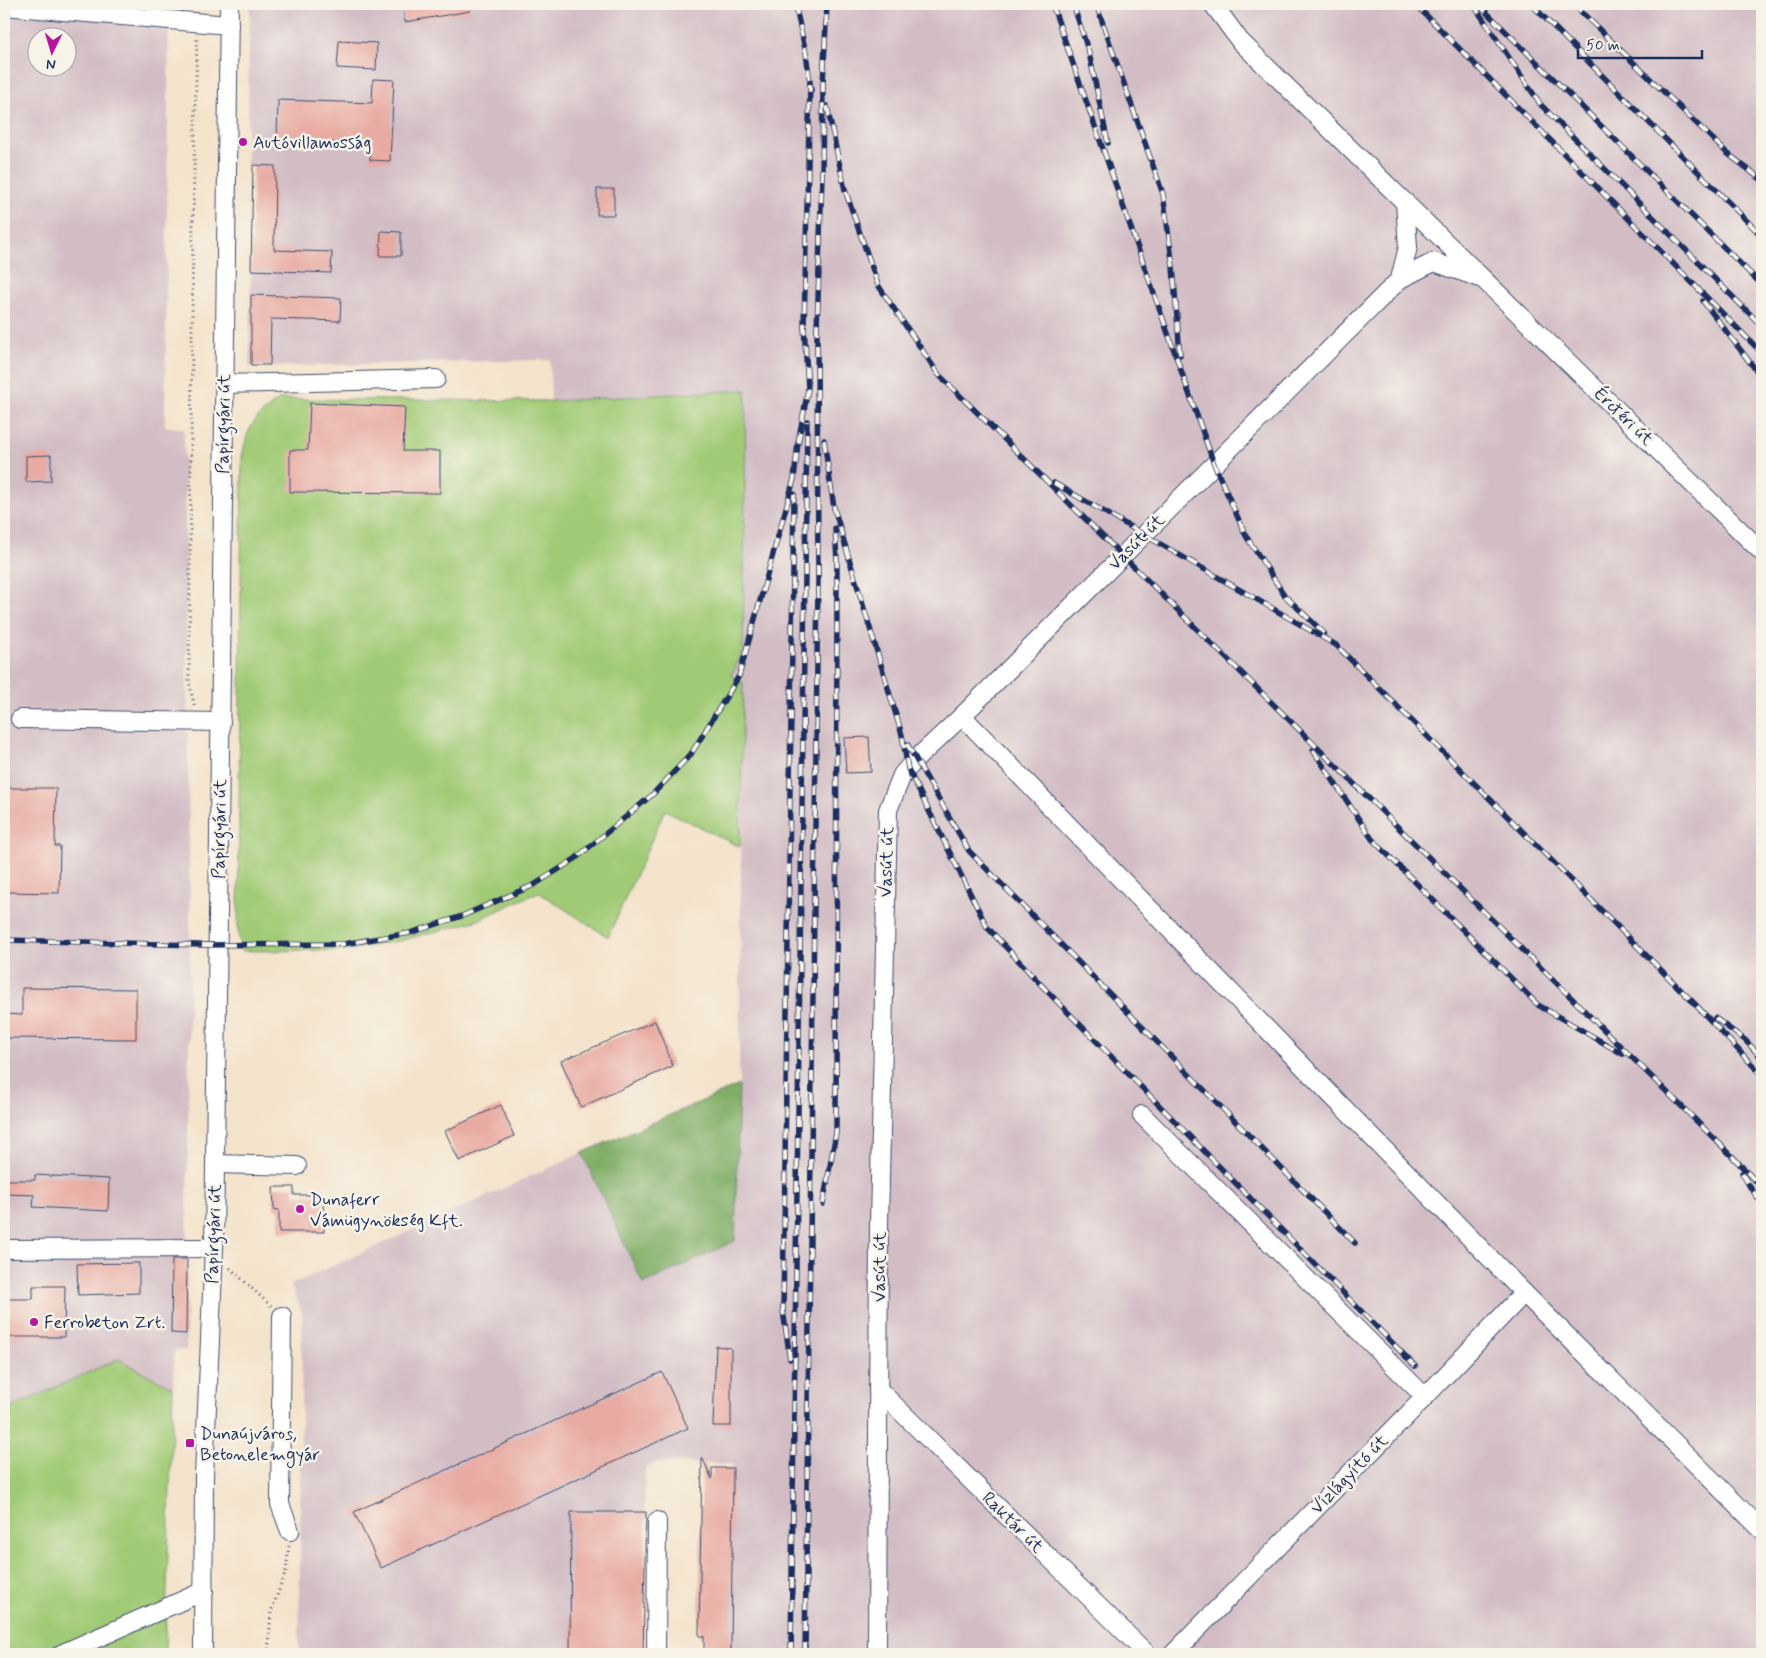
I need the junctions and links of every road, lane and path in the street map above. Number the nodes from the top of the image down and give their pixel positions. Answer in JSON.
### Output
{"nodes":[{"id":1,"x":229,"y":4,"type":"edge"},
{"id":2,"x":1213,"y":4,"type":"edge"},
{"id":3,"x":4,"y":6,"type":"edge"},
{"id":4,"x":197,"y":22,"type":"junction"},
{"id":5,"x":229,"y":25,"type":"junction"},
{"id":6,"x":1405,"y":202,"type":"junction"},
{"id":7,"x":1400,"y":279,"type":"junction"},
{"id":8,"x":1485,"y":280,"type":"junction"},
{"id":9,"x":436,"y":379,"type":"dead end"},
{"id":10,"x":224,"y":384,"type":"junction"},
{"id":11,"x":1762,"y":552,"type":"edge"},
{"id":12,"x":962,"y":716,"type":"junction"},
{"id":13,"x":20,"y":719,"type":"dead end"},
{"id":14,"x":198,"y":722,"type":"junction"},
{"id":15,"x":221,"y":722,"type":"junction"},
{"id":16,"x":1142,"y":1115,"type":"dead end"},
{"id":17,"x":215,"y":1164,"type":"junction"},
{"id":18,"x":297,"y":1166,"type":"dead end"},
{"id":19,"x":214,"y":1248,"type":"junction"},
{"id":20,"x":4,"y":1249,"type":"edge"},
{"id":21,"x":226,"y":1264,"type":"dead end"},
{"id":22,"x":1524,"y":1293,"type":"junction"},
{"id":23,"x":282,"y":1316,"type":"joint"},
{"id":24,"x":878,"y":1390,"type":"junction"},
{"id":25,"x":1425,"y":1397,"type":"junction"},
{"id":26,"x":657,"y":1521,"type":"dead end"},
{"id":27,"x":1762,"y":1530,"type":"edge"},
{"id":28,"x":290,"y":1531,"type":"joint"},
{"id":29,"x":204,"y":1591,"type":"junction"},
{"id":30,"x":61,"y":1654,"type":"edge"},
{"id":31,"x":203,"y":1654,"type":"edge"},
{"id":32,"x":268,"y":1654,"type":"edge"},
{"id":33,"x":656,"y":1654,"type":"edge"},
{"id":34,"x":877,"y":1654,"type":"edge"},
{"id":35,"x":1147,"y":1654,"type":"edge"},
{"id":36,"x":1173,"y":1654,"type":"edge"}],
"edges":[{"from":1,"to":5,"type":"street","name":"Papírgyári út"},
{"from":2,"to":6,"type":"street","name":"Érctéri út"},
{"from":3,"to":4,"type":"street"},
{"from":4,"to":5,"type":"street"},
{"from":4,"to":14,"type":"path"},
{"from":5,"to":10,"type":"street","name":"Papírgyári út"},
{"from":6,"to":7,"type":"street"},
{"from":6,"to":8,"type":"street","name":"Érctéri út"},
{"from":7,"to":8,"type":"street","name":"Vasút út"},
{"from":7,"to":12,"type":"street","name":"Vasút út"},
{"from":8,"to":11,"type":"street","name":"Érctéri út"},
{"from":9,"to":10,"type":"street"},
{"from":10,"to":15,"type":"street","name":"Papírgyári út"},
{"from":12,"to":22,"type":"street"},
{"from":12,"to":24,"type":"street","name":"Vasút út"},
{"from":13,"to":14,"type":"street"},
{"from":14,"to":15,"type":"street"},
{"from":15,"to":17,"type":"street","name":"Papírgyári út"},
{"from":16,"to":25,"type":"street"},
{"from":17,"to":18,"type":"street"},
{"from":17,"to":19,"type":"street","name":"Papírgyári út"},
{"from":19,"to":20,"type":"street"},
{"from":19,"to":29,"type":"street","name":"Papírgyári út"},
{"from":21,"to":23,"type":"path"},
{"from":22,"to":25,"type":"street","name":"Vízlágyító út"},
{"from":22,"to":27,"type":"street"},
{"from":23,"to":28,"type":"street"},
{"from":24,"to":34,"type":"street","name":"Vasút út"},
{"from":24,"to":35,"type":"street","name":"Raktár út"},
{"from":25,"to":36,"type":"street","name":"Vízlágyító út"},
{"from":26,"to":33,"type":"street"},
{"from":28,"to":32,"type":"path"},
{"from":29,"to":30,"type":"street"},
{"from":29,"to":31,"type":"street","name":"Papírgyári út"}]}
